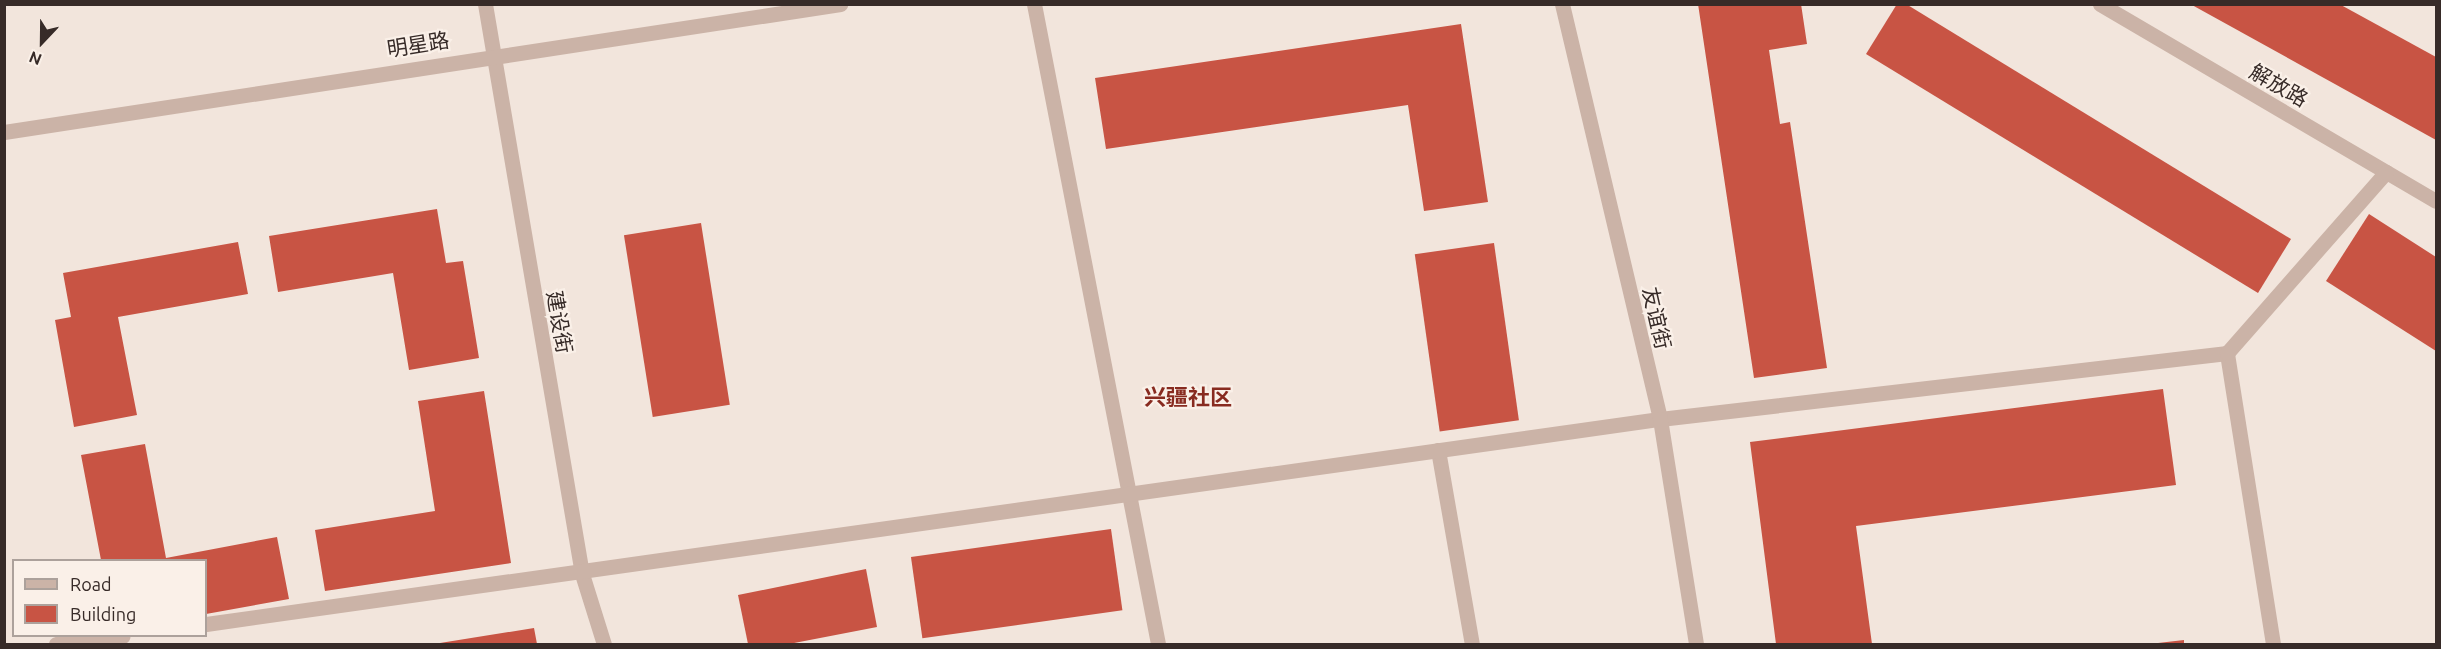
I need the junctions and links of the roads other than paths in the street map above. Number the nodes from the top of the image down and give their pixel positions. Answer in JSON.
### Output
{"nodes":[{"id":1,"x":485,"y":4,"type":"edge"},
{"id":2,"x":840,"y":4,"type":"edge"},
{"id":3,"x":1034,"y":4,"type":"edge"},
{"id":4,"x":1562,"y":4,"type":"edge"},
{"id":5,"x":2100,"y":4,"type":"edge"},
{"id":6,"x":492,"y":53,"type":"junction"},
{"id":7,"x":4,"y":132,"type":"edge"},
{"id":8,"x":2386,"y":172,"type":"junction"},
{"id":9,"x":2436,"y":201,"type":"edge"},
{"id":10,"x":2227,"y":353,"type":"junction"},
{"id":11,"x":1660,"y":419,"type":"junction"},
{"id":12,"x":1438,"y":450,"type":"junction"},
{"id":13,"x":1132,"y":493,"type":"junction"},
{"id":14,"x":582,"y":574,"type":"junction"},
{"id":15,"x":207,"y":624,"type":"edge"},
{"id":16,"x":116,"y":637,"type":"edge"},
{"id":17,"x":56,"y":645,"type":"edge"},
{"id":18,"x":603,"y":645,"type":"edge"},
{"id":19,"x":1158,"y":645,"type":"edge"},
{"id":20,"x":1472,"y":645,"type":"edge"},
{"id":21,"x":1696,"y":645,"type":"edge"},
{"id":22,"x":2273,"y":645,"type":"edge"}],
"edges":[{"from":1,"to":6,"type":"street","name":"建设街"},
{"from":2,"to":6,"type":"street","name":"明星路"},
{"from":3,"to":13,"type":"street"},
{"from":4,"to":11,"type":"street","name":"友谊街"},
{"from":5,"to":8,"type":"street","name":"解放路"},
{"from":6,"to":7,"type":"street","name":"明星路"},
{"from":6,"to":14,"type":"street","name":"建设街"},
{"from":8,"to":9,"type":"street","name":"解放路"},
{"from":8,"to":10,"type":"street"},
{"from":10,"to":11,"type":"street"},
{"from":10,"to":22,"type":"street"},
{"from":11,"to":12,"type":"street"},
{"from":11,"to":21,"type":"street","name":"友谊街"},
{"from":12,"to":13,"type":"street"},
{"from":12,"to":20,"type":"street"},
{"from":13,"to":14,"type":"street"},
{"from":13,"to":19,"type":"street"},
{"from":14,"to":15,"type":"street"},
{"from":14,"to":18,"type":"street","name":"建设街"},
{"from":16,"to":17,"type":"street"}]}
